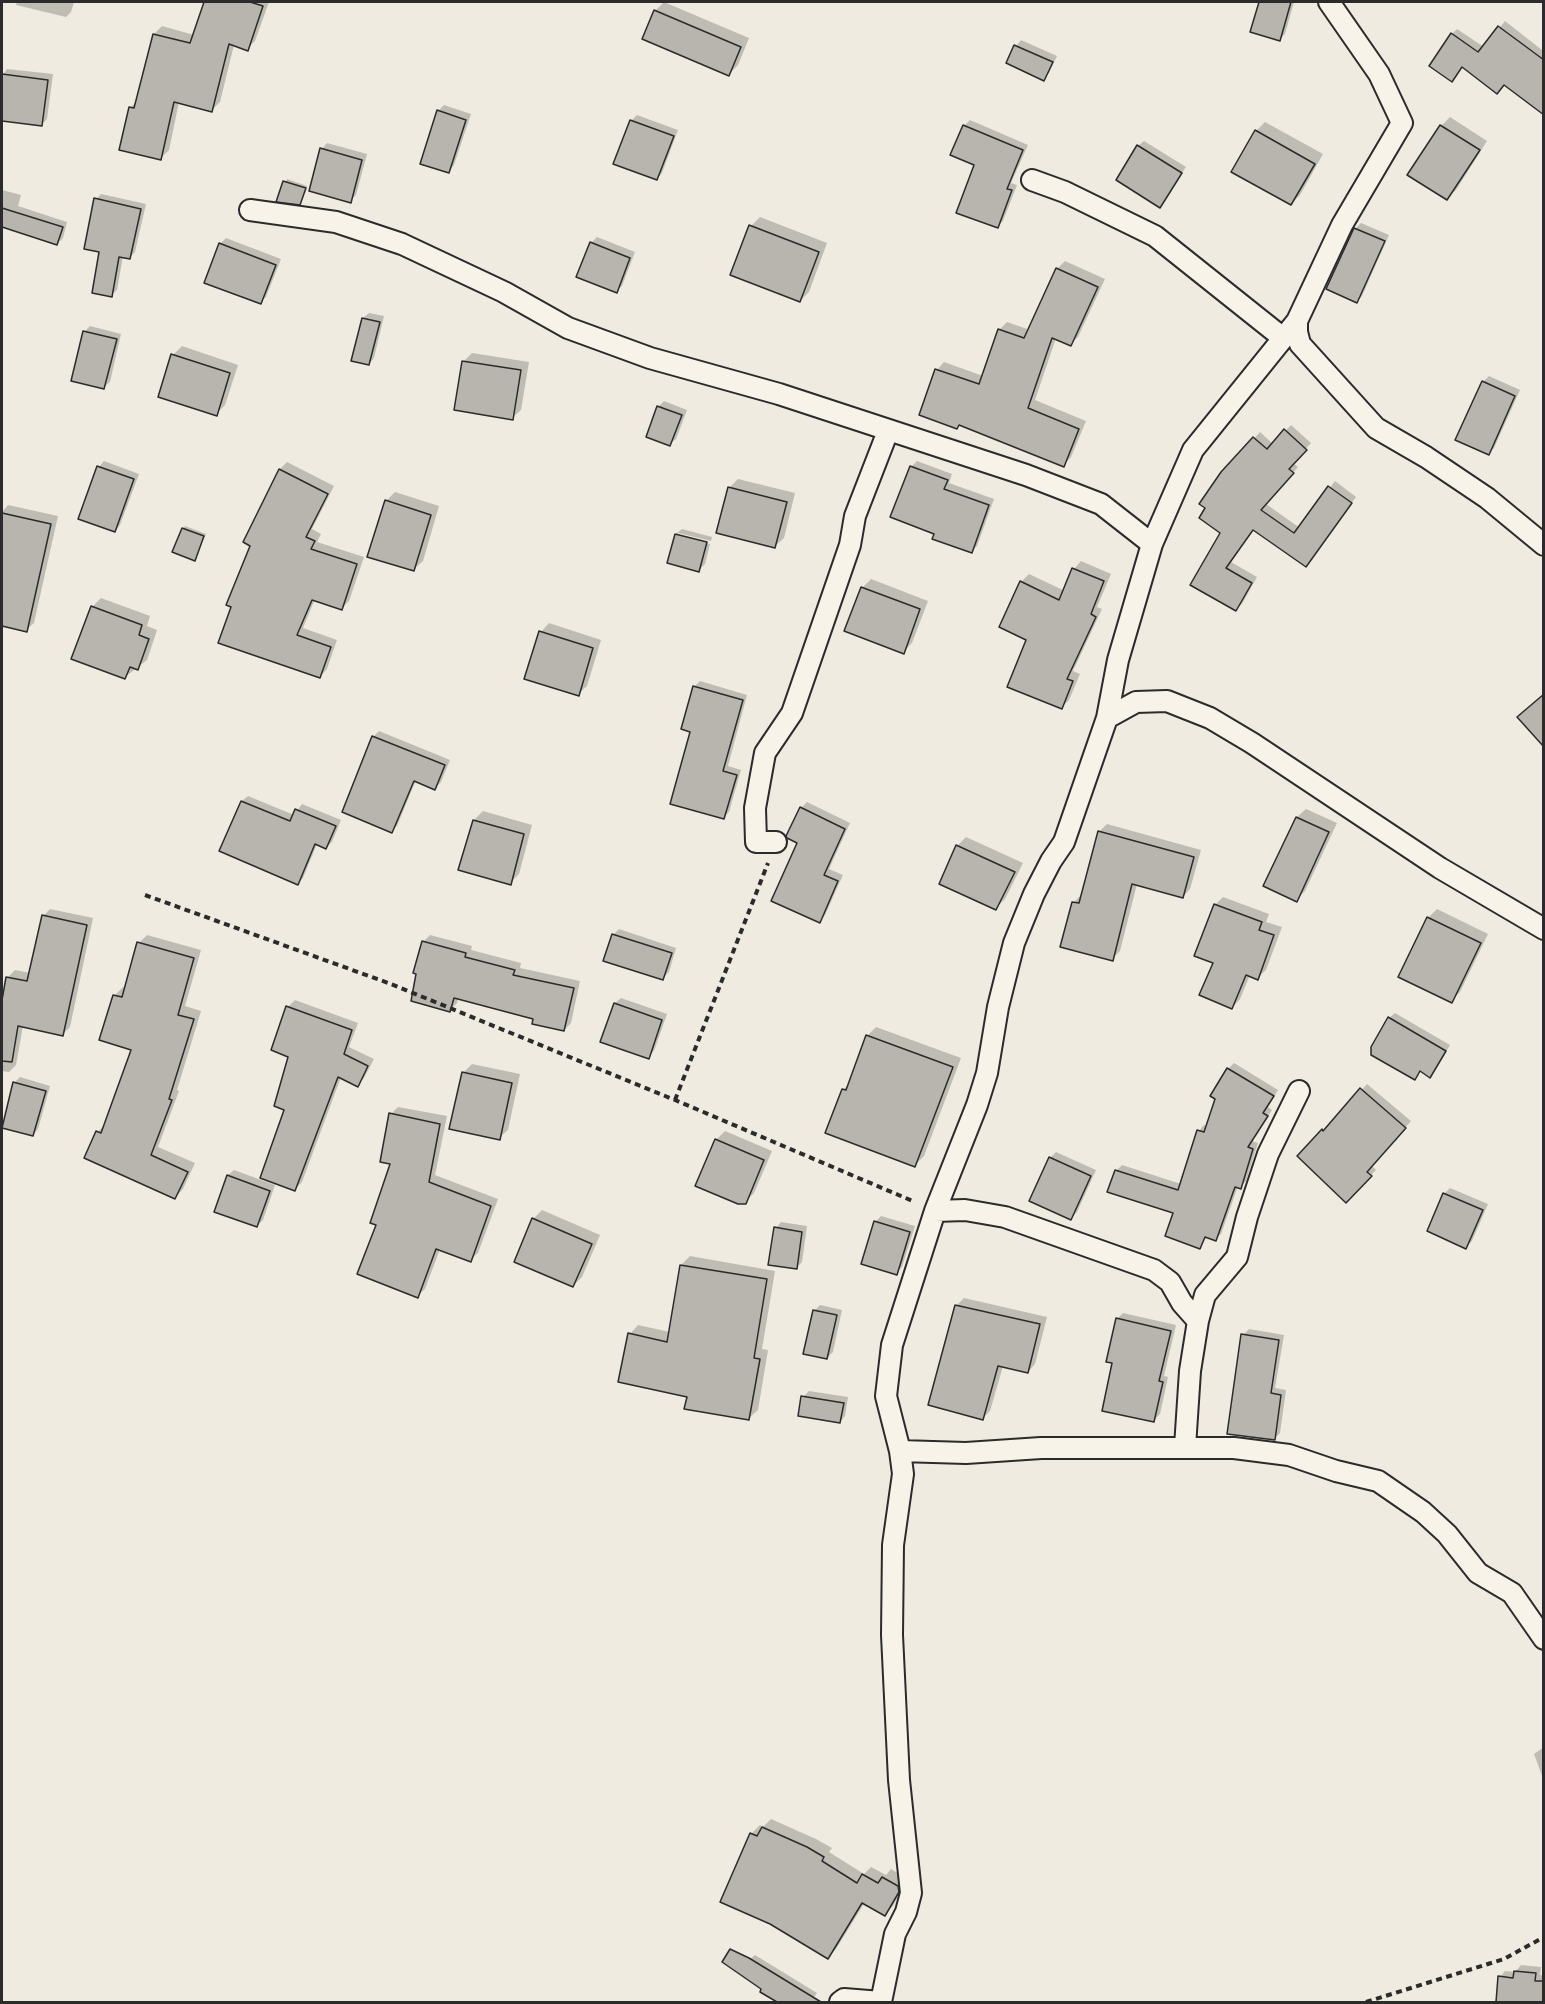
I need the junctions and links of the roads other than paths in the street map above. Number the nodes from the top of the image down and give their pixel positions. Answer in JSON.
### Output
{"nodes":[{"id":1,"x":1329,"y":2,"type":"edge"},
{"id":2,"x":1032,"y":180,"type":"dead end"},
{"id":3,"x":250,"y":210,"type":"dead end"},
{"id":4,"x":1296,"y":321,"type":"junction"},
{"id":5,"x":1283,"y":338,"type":"junction"},
{"id":6,"x":888,"y":431,"type":"junction"},
{"id":7,"x":1152,"y":544,"type":"junction"},
{"id":8,"x":1544,"y":545,"type":"edge"},
{"id":9,"x":1107,"y":718,"type":"junction"},
{"id":10,"x":776,"y":842,"type":"road end"},
{"id":11,"x":1544,"y":929,"type":"edge"},
{"id":12,"x":1299,"y":1091,"type":"dead end"},
{"id":13,"x":935,"y":1211,"type":"junction"},
{"id":14,"x":1198,"y":1321,"type":"junction"},
{"id":15,"x":1185,"y":1447,"type":"junction"},
{"id":16,"x":900,"y":1451,"type":"junction"},
{"id":17,"x":1544,"y":1639,"type":"edge"},
{"id":18,"x":840,"y":2002,"type":"edge"}],
"edges":[{"from":1,"to":4,"type":"street"},
{"from":2,"to":5,"type":"street"},
{"from":3,"to":6,"type":"street"},
{"from":4,"to":5,"type":"street"},
{"from":4,"to":8,"type":"street"},
{"from":5,"to":7,"type":"street"},
{"from":6,"to":7,"type":"street"},
{"from":6,"to":10,"type":"street"},
{"from":7,"to":9,"type":"street"},
{"from":9,"to":11,"type":"street"},
{"from":9,"to":13,"type":"street"},
{"from":12,"to":14,"type":"street"},
{"from":13,"to":14,"type":"street"},
{"from":13,"to":16,"type":"street"},
{"from":14,"to":15,"type":"street"},
{"from":15,"to":16,"type":"street"},
{"from":15,"to":17,"type":"street"},
{"from":16,"to":18,"type":"street"}]}
